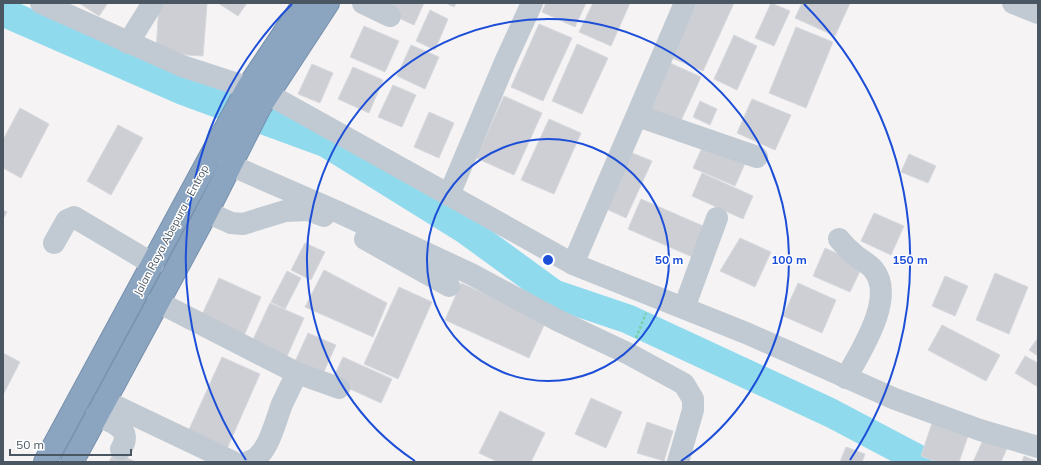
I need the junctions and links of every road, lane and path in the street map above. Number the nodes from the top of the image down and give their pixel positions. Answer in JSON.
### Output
{"nodes":[{"id":1,"x":41,"y":3,"type":"edge"},
{"id":2,"x":153,"y":3,"type":"edge"},
{"id":3,"x":304,"y":3,"type":"edge"},
{"id":4,"x":328,"y":3,"type":"edge"},
{"id":5,"x":363,"y":3,"type":"edge"},
{"id":6,"x":532,"y":3,"type":"edge"},
{"id":7,"x":685,"y":3,"type":"edge"},
{"id":8,"x":1013,"y":3,"type":"edge"},
{"id":9,"x":1038,"y":13,"type":"edge"},
{"id":10,"x":390,"y":16,"type":"dead end"},
{"id":11,"x":128,"y":42,"type":"junction"},
{"id":12,"x":254,"y":97,"type":"junction"},
{"id":13,"x":638,"y":116,"type":"junction"},
{"id":14,"x":228,"y":154,"type":"junction"},
{"id":15,"x":756,"y":157,"type":"dead end"},
{"id":16,"x":449,"y":195,"type":"junction"},
{"id":17,"x":207,"y":212,"type":"junction"},
{"id":18,"x":717,"y":218,"type":"dead end"},
{"id":19,"x":839,"y":239,"type":"dead end"},
{"id":20,"x":54,"y":243,"type":"dead end"},
{"id":21,"x":153,"y":264,"type":"junction"},
{"id":22,"x":573,"y":264,"type":"junction"},
{"id":23,"x":449,"y":286,"type":"dead end"},
{"id":24,"x":158,"y":302,"type":"junction"},
{"id":25,"x":684,"y":308,"type":"junction"},
{"id":26,"x":645,"y":314,"type":"dead end"},
{"id":27,"x":636,"y":337,"type":"dead end"},
{"id":28,"x":297,"y":373,"type":"junction"},
{"id":29,"x":846,"y":378,"type":"junction"},
{"id":30,"x":339,"y":388,"type":"dead end"},
{"id":31,"x":101,"y":408,"type":"junction"},
{"id":32,"x":1038,"y":447,"type":"edge"},
{"id":33,"x":121,"y":449,"type":"dead end"},
{"id":34,"x":45,"y":462,"type":"edge"},
{"id":35,"x":72,"y":462,"type":"edge"},
{"id":36,"x":233,"y":462,"type":"edge"},
{"id":37,"x":248,"y":462,"type":"edge"},
{"id":38,"x":678,"y":462,"type":"edge"}],
"edges":[{"from":1,"to":11,"type":"street"},
{"from":2,"to":11,"type":"street"},
{"from":3,"to":12,"type":"highway","name":"Jalan Raya Abepura - Entrop"},
{"from":4,"to":12,"type":"highway"},
{"from":5,"to":10,"type":"street"},
{"from":6,"to":16,"type":"street"},
{"from":7,"to":13,"type":"street"},
{"from":8,"to":9,"type":"street"},
{"from":11,"to":12,"type":"street"},
{"from":12,"to":14,"type":"highway","name":"Jalan Raya Abepura - Entrop"},
{"from":12,"to":16,"type":"street"},
{"from":13,"to":15,"type":"street"},
{"from":13,"to":22,"type":"street"},
{"from":14,"to":17,"type":"highway"},
{"from":14,"to":21,"type":"highway","name":"Jalan Raya Abepura - Entrop"},
{"from":14,"to":38,"type":"street"},
{"from":16,"to":22,"type":"street"},
{"from":17,"to":23,"type":"street"},
{"from":17,"to":24,"type":"highway"},
{"from":18,"to":25,"type":"street"},
{"from":19,"to":29,"type":"street"},
{"from":20,"to":21,"type":"street"},
{"from":21,"to":34,"type":"highway","name":"Jalan Raya Abepura - Entrop"},
{"from":22,"to":25,"type":"street"},
{"from":24,"to":28,"type":"street"},
{"from":24,"to":31,"type":"highway"},
{"from":25,"to":29,"type":"street"},
{"from":26,"to":27,"type":"path"},
{"from":28,"to":30,"type":"street"},
{"from":28,"to":37,"type":"street"},
{"from":29,"to":32,"type":"street"},
{"from":31,"to":33,"type":"street"},
{"from":31,"to":35,"type":"highway"},
{"from":31,"to":36,"type":"street"}]}
